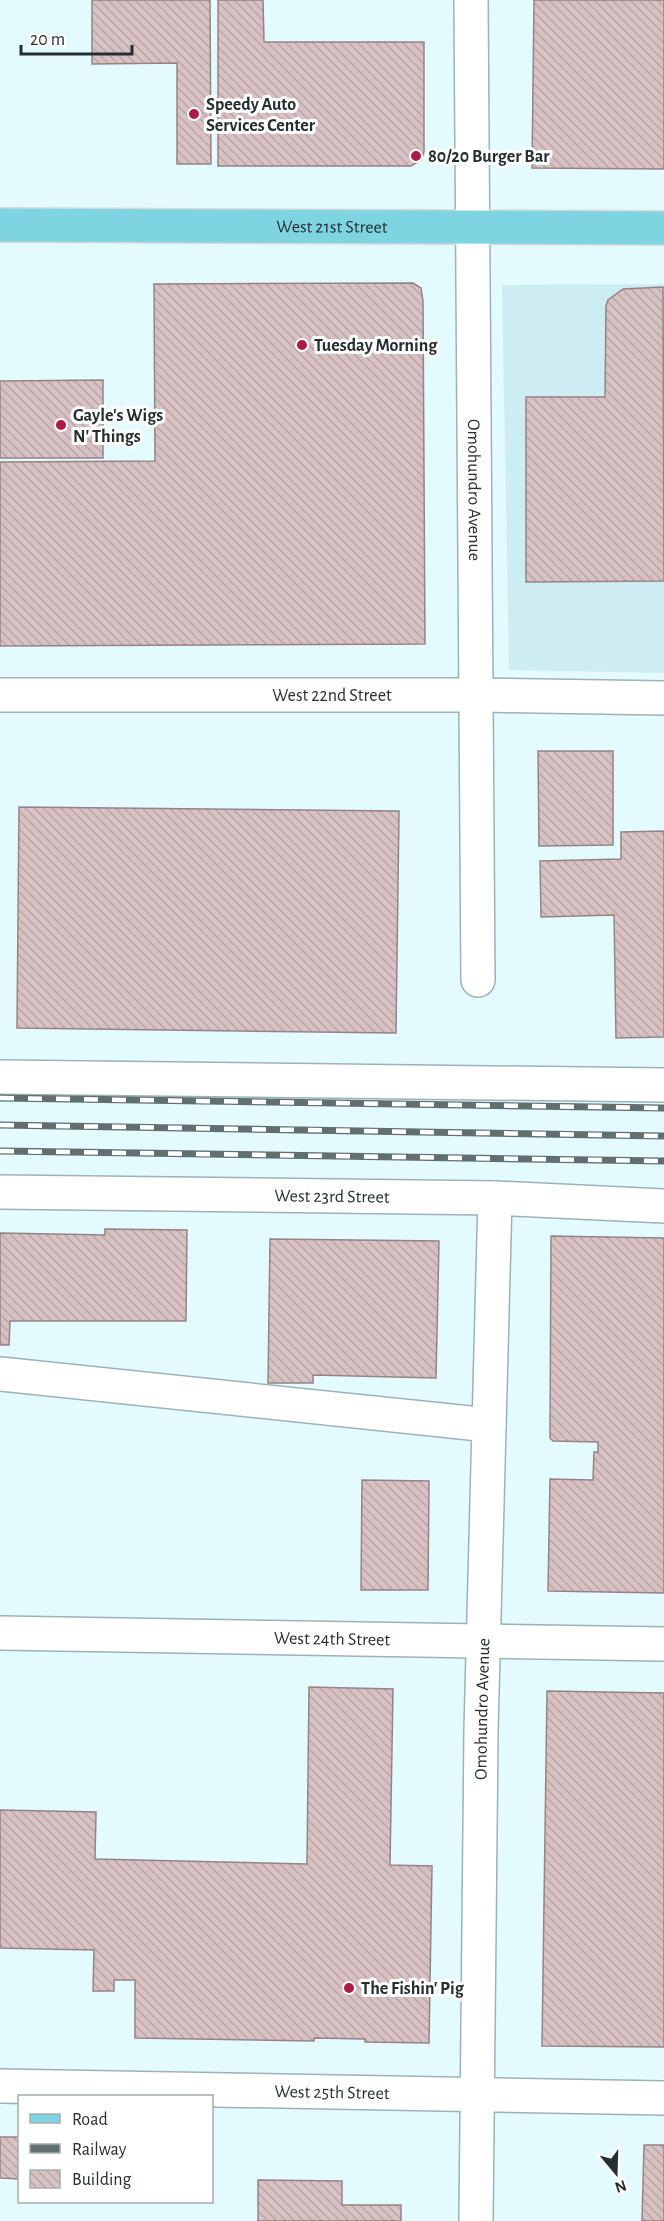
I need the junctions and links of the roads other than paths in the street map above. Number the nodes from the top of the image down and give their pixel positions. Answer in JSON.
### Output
{"nodes":[{"id":1,"x":471,"y":0,"type":"edge"},
{"id":2,"x":0,"y":225,"type":"edge"},
{"id":3,"x":473,"y":226,"type":"junction"},
{"id":4,"x":664,"y":228,"type":"edge"},
{"id":5,"x":0,"y":695,"type":"edge"},
{"id":6,"x":476,"y":695,"type":"junction"},
{"id":7,"x":664,"y":698,"type":"edge"},
{"id":8,"x":478,"y":980,"type":"dead end"},
{"id":9,"x":0,"y":1077,"type":"edge"},
{"id":10,"x":664,"y":1085,"type":"edge"},
{"id":11,"x":0,"y":1192,"type":"edge"},
{"id":12,"x":495,"y":1198,"type":"junction"},
{"id":13,"x":664,"y":1206,"type":"edge"},
{"id":14,"x":0,"y":1374,"type":"edge"},
{"id":15,"x":489,"y":1425,"type":"junction"},
{"id":16,"x":0,"y":1632,"type":"edge"},
{"id":17,"x":483,"y":1642,"type":"junction"},
{"id":18,"x":664,"y":1644,"type":"edge"},
{"id":19,"x":0,"y":2086,"type":"edge"},
{"id":20,"x":478,"y":2095,"type":"junction"},
{"id":21,"x":664,"y":2098,"type":"edge"},
{"id":22,"x":476,"y":2221,"type":"edge"}],
"edges":[{"from":1,"to":3,"type":"street","name":"Omohundro Avenue"},
{"from":2,"to":3,"type":"main road","name":"West 21st Street"},
{"from":3,"to":4,"type":"main road","name":"West 21st Street"},
{"from":3,"to":6,"type":"street","name":"Omohundro Avenue"},
{"from":5,"to":6,"type":"street","name":"West 22nd Street"},
{"from":6,"to":7,"type":"street","name":"West 22nd Street"},
{"from":6,"to":8,"type":"street","name":"Omohundro Avenue"},
{"from":9,"to":10,"type":"street"},
{"from":11,"to":12,"type":"street","name":"West 23rd Street"},
{"from":12,"to":13,"type":"street","name":"West 23rd Street"},
{"from":12,"to":15,"type":"street","name":"Omohundro Avenue"},
{"from":14,"to":15,"type":"street"},
{"from":15,"to":17,"type":"street","name":"Omohundro Avenue"},
{"from":16,"to":17,"type":"street","name":"West 24th Street"},
{"from":17,"to":18,"type":"street","name":"West 24th Street"},
{"from":17,"to":20,"type":"street","name":"Omohundro Avenue"},
{"from":19,"to":20,"type":"street","name":"West 25th Street"},
{"from":20,"to":21,"type":"street","name":"West 25th Street"},
{"from":20,"to":22,"type":"street","name":"Omohundro Avenue"}]}
